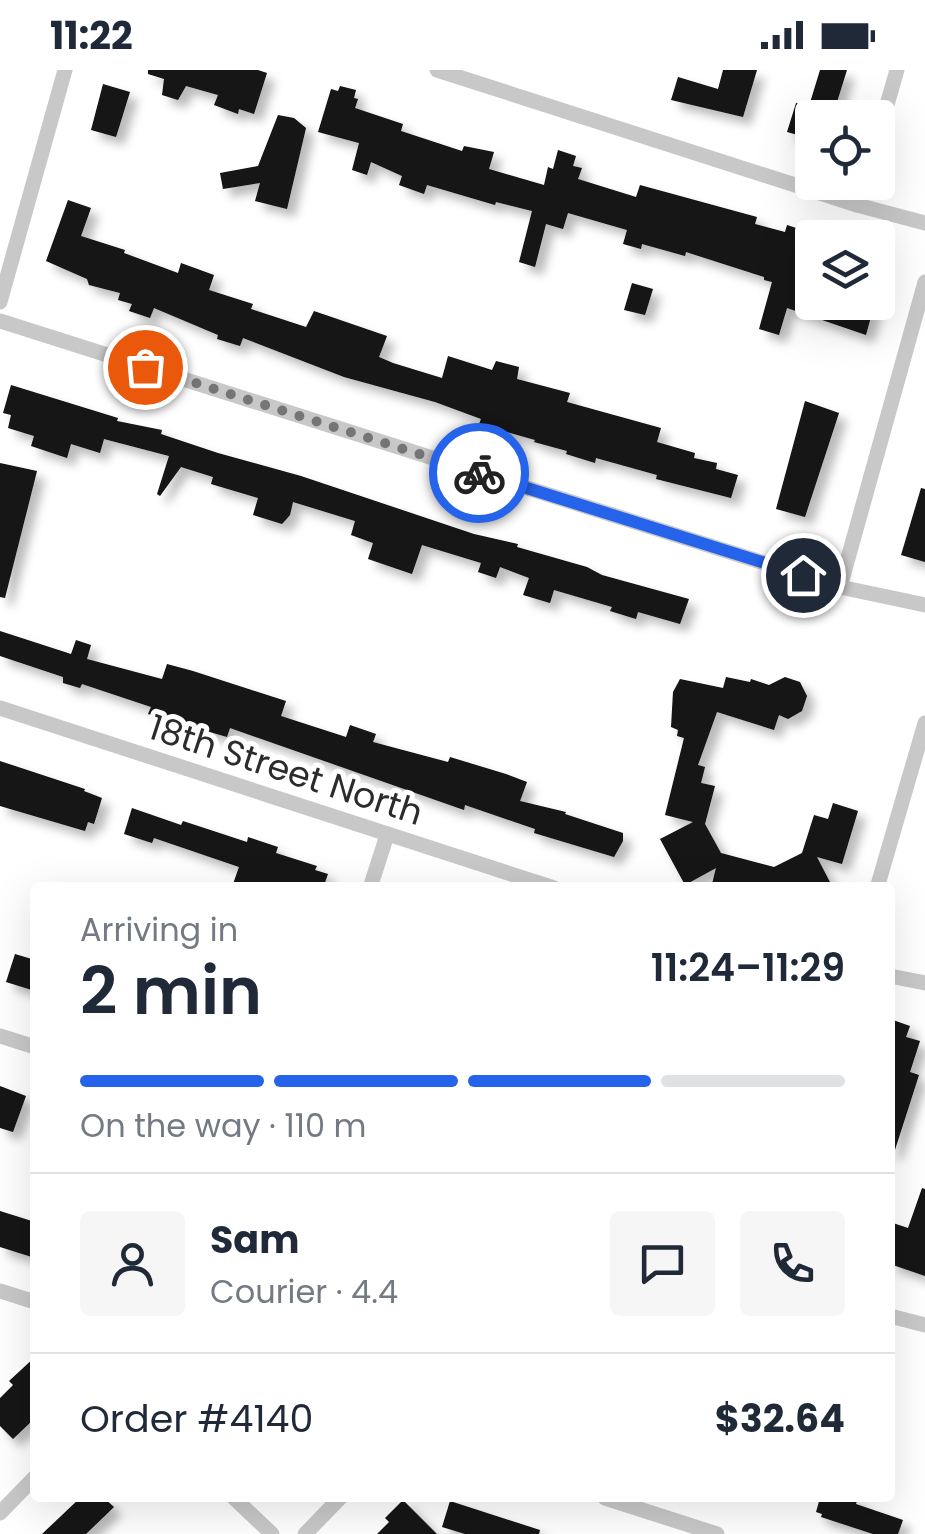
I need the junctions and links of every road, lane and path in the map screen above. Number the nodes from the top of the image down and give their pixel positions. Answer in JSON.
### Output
{"nodes":[{"id":1,"x":65,"y":70,"type":"edge"},
{"id":2,"x":437,"y":70,"type":"edge"},
{"id":3,"x":897,"y":70,"type":"edge"},
{"id":4,"x":888,"y":100,"type":"edge"},
{"id":5,"x":858,"y":200,"type":"edge"},
{"id":6,"x":856,"y":205,"type":"junction"},
{"id":7,"x":925,"y":223,"type":"edge"},
{"id":8,"x":925,"y":282,"type":"edge"},
{"id":9,"x":0,"y":302,"type":"edge"},
{"id":10,"x":0,"y":321,"type":"edge"},
{"id":11,"x":840,"y":586,"type":"junction"},
{"id":12,"x":925,"y":605,"type":"edge"},
{"id":13,"x":0,"y":708,"type":"edge"},
{"id":14,"x":925,"y":724,"type":"edge"},
{"id":15,"x":387,"y":835,"type":"junction"},
{"id":16,"x":372,"y":882,"type":"edge"},
{"id":17,"x":535,"y":882,"type":"edge"},
{"id":18,"x":879,"y":882,"type":"edge"},
{"id":19,"x":895,"y":977,"type":"edge"},
{"id":20,"x":925,"y":983,"type":"edge"},
{"id":21,"x":0,"y":1036,"type":"edge"},
{"id":22,"x":30,"y":1046,"type":"edge"},
{"id":23,"x":0,"y":1291,"type":"edge"},
{"id":24,"x":30,"y":1300,"type":"edge"},
{"id":25,"x":895,"y":1317,"type":"edge"},
{"id":26,"x":925,"y":1324,"type":"edge"},
{"id":27,"x":30,"y":1482,"type":"edge"},
{"id":28,"x":238,"y":1502,"type":"edge"},
{"id":29,"x":336,"y":1502,"type":"edge"},
{"id":30,"x":617,"y":1502,"type":"edge"},
{"id":31,"x":0,"y":1513,"type":"edge"},
{"id":32,"x":272,"y":1534,"type":"edge"},
{"id":33,"x":305,"y":1534,"type":"edge"},
{"id":34,"x":717,"y":1534,"type":"edge"}],
"edges":[{"from":1,"to":9,"type":"street"},
{"from":2,"to":6,"type":"street"},
{"from":3,"to":4,"type":"street"},
{"from":5,"to":6,"type":"street"},
{"from":6,"to":7,"type":"street"},
{"from":8,"to":11,"type":"street"},
{"from":10,"to":11,"type":"street"},
{"from":11,"to":12,"type":"street"},
{"from":13,"to":15,"type":"street","name":"18th Street North"},
{"from":14,"to":18,"type":"street"},
{"from":15,"to":16,"type":"street"},
{"from":15,"to":17,"type":"street","name":"18th Street North"},
{"from":19,"to":20,"type":"street"},
{"from":21,"to":22,"type":"street"},
{"from":23,"to":24,"type":"street"},
{"from":25,"to":26,"type":"street"},
{"from":27,"to":31,"type":"street"},
{"from":28,"to":32,"type":"street"},
{"from":29,"to":33,"type":"street"},
{"from":30,"to":34,"type":"street"}]}
